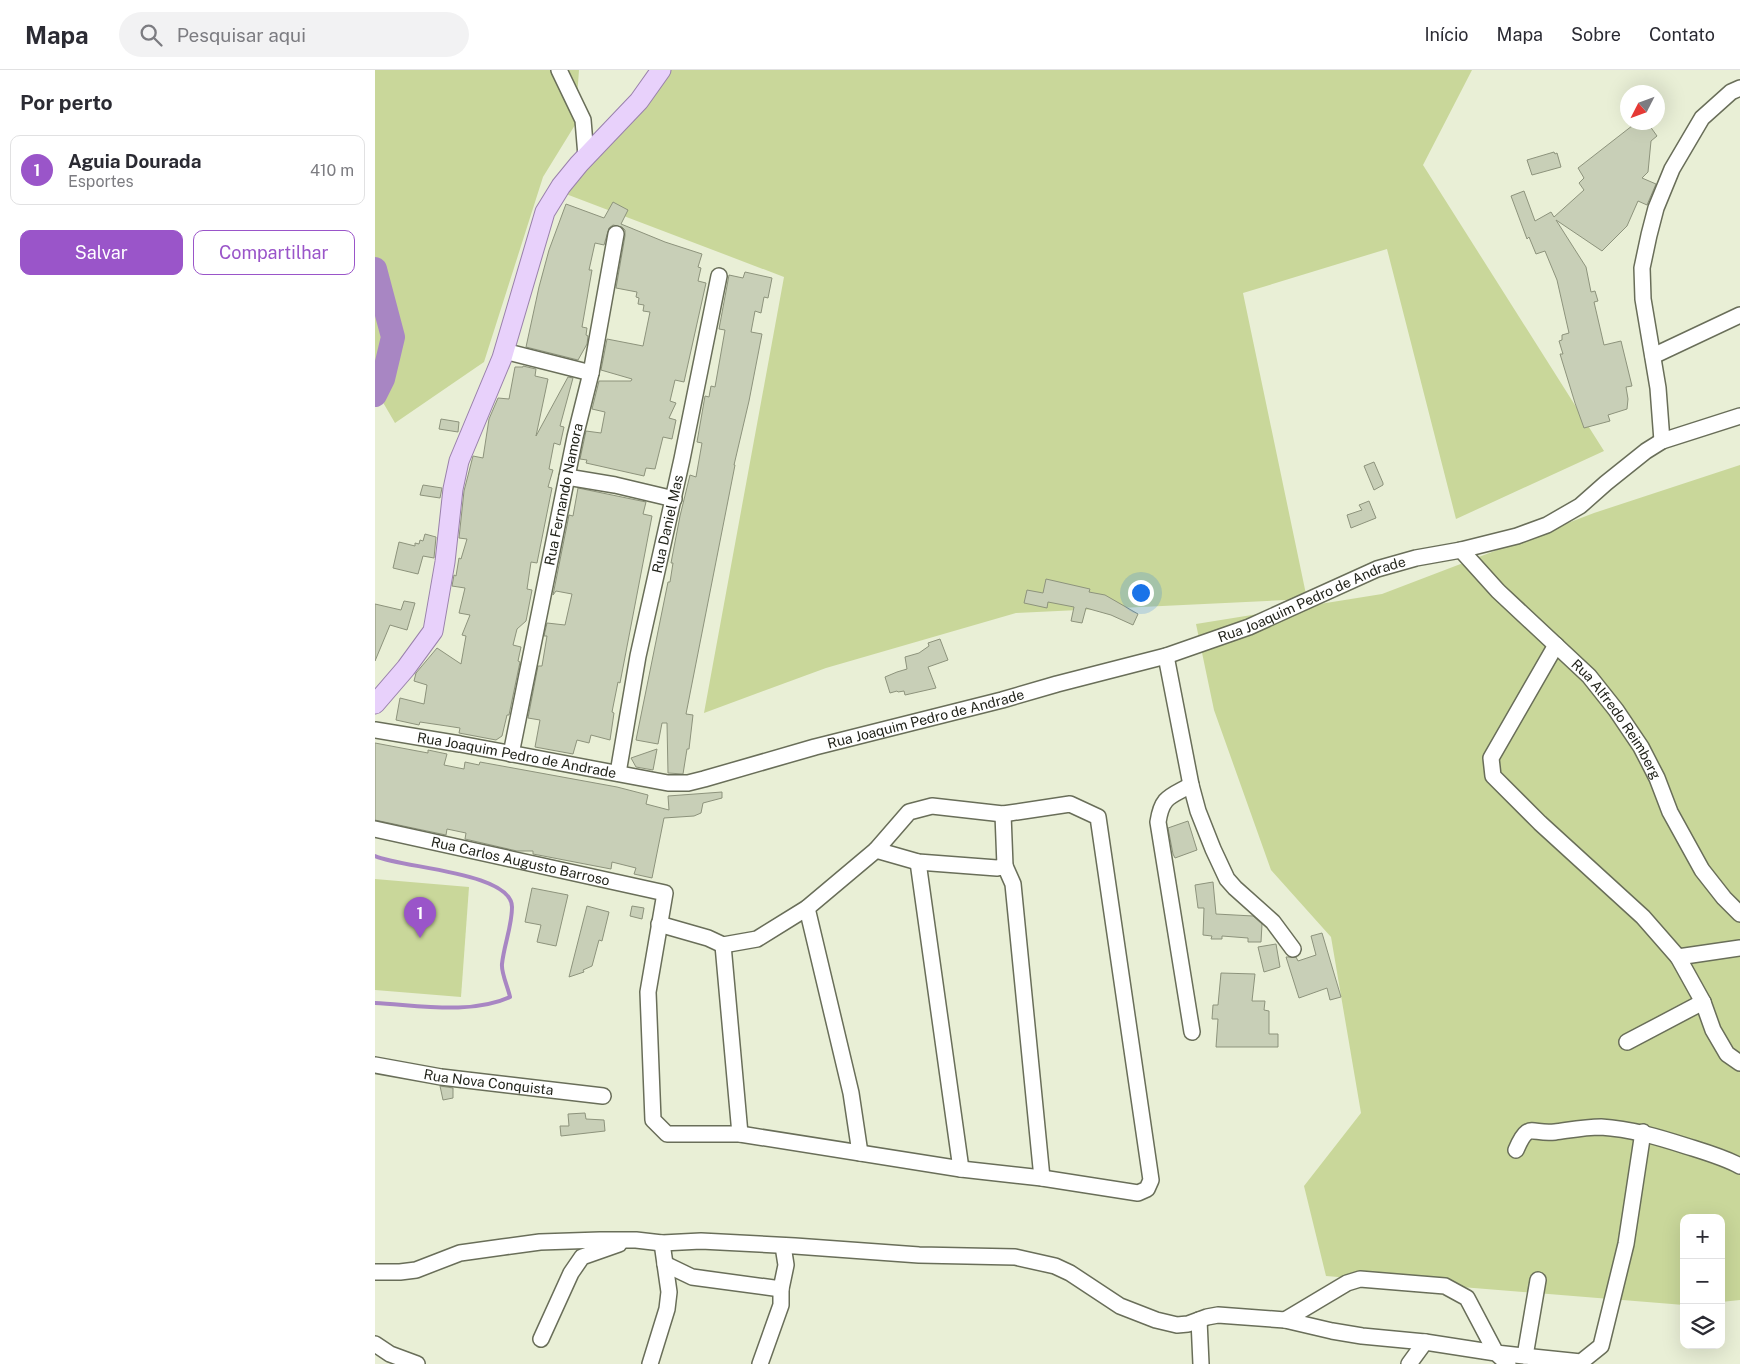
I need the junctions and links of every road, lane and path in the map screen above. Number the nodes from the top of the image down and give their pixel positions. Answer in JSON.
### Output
{"nodes":[{"id":1,"x":559,"y":70,"type":"edge"},
{"id":2,"x":661,"y":70,"type":"edge"},
{"id":3,"x":1740,"y":88,"type":"edge"},
{"id":4,"x":586,"y":156,"type":"junction"},
{"id":5,"x":616,"y":234,"type":"dead end"},
{"id":6,"x":719,"y":276,"type":"dead end"},
{"id":7,"x":1740,"y":315,"type":"edge"},
{"id":8,"x":504,"y":351,"type":"junction"},
{"id":9,"x":1653,"y":356,"type":"junction"},
{"id":10,"x":591,"y":373,"type":"junction"},
{"id":11,"x":1740,"y":416,"type":"edge"},
{"id":12,"x":1662,"y":441,"type":"junction"},
{"id":13,"x":567,"y":477,"type":"junction"},
{"id":14,"x":674,"y":499,"type":"junction"},
{"id":15,"x":1461,"y":550,"type":"junction"},
{"id":16,"x":1557,"y":645,"type":"junction"},
{"id":17,"x":1166,"y":656,"type":"junction"},
{"id":18,"x":375,"y":704,"type":"edge"},
{"id":19,"x":375,"y":730,"type":"edge"},
{"id":20,"x":511,"y":754,"type":"junction"},
{"id":21,"x":618,"y":773,"type":"junction"},
{"id":22,"x":1191,"y":785,"type":"junction"},
{"id":23,"x":1003,"y":814,"type":"junction"},
{"id":24,"x":375,"y":830,"type":"edge"},
{"id":25,"x":877,"y":850,"type":"junction"},
{"id":26,"x":917,"y":862,"type":"junction"},
{"id":27,"x":1005,"y":866,"type":"junction"},
{"id":28,"x":807,"y":908,"type":"junction"},
{"id":29,"x":1740,"y":914,"type":"edge"},
{"id":30,"x":659,"y":924,"type":"junction"},
{"id":31,"x":723,"y":945,"type":"junction"},
{"id":32,"x":1740,"y":948,"type":"edge"},
{"id":33,"x":1293,"y":949,"type":"dead end"},
{"id":34,"x":1678,"y":957,"type":"junction"},
{"id":35,"x":1703,"y":1002,"type":"junction"},
{"id":36,"x":1192,"y":1032,"type":"dead end"},
{"id":37,"x":1627,"y":1042,"type":"dead end"},
{"id":38,"x":1740,"y":1063,"type":"edge"},
{"id":39,"x":375,"y":1065,"type":"edge"},
{"id":40,"x":603,"y":1096,"type":"dead end"},
{"id":41,"x":1643,"y":1132,"type":"junction"},
{"id":42,"x":740,"y":1134,"type":"junction"},
{"id":43,"x":1516,"y":1150,"type":"dead end"},
{"id":44,"x":860,"y":1153,"type":"junction"},
{"id":45,"x":1740,"y":1166,"type":"edge"},
{"id":46,"x":961,"y":1169,"type":"junction"},
{"id":47,"x":1042,"y":1178,"type":"junction"},
{"id":48,"x":629,"y":1240,"type":"junction"},
{"id":49,"x":662,"y":1243,"type":"junction"},
{"id":50,"x":783,"y":1246,"type":"junction"},
{"id":51,"x":665,"y":1264,"type":"junction"},
{"id":52,"x":375,"y":1272,"type":"edge"},
{"id":53,"x":1538,"y":1280,"type":"dead end"},
{"id":54,"x":781,"y":1289,"type":"junction"},
{"id":55,"x":1199,"y":1320,"type":"junction"},
{"id":56,"x":1285,"y":1320,"type":"junction"},
{"id":57,"x":541,"y":1339,"type":"dead end"},
{"id":58,"x":1425,"y":1342,"type":"junction"},
{"id":59,"x":375,"y":1344,"type":"edge"},
{"id":60,"x":1496,"y":1353,"type":"junction"},
{"id":61,"x":1525,"y":1356,"type":"junction"},
{"id":62,"x":417,"y":1364,"type":"edge"},
{"id":63,"x":649,"y":1364,"type":"edge"},
{"id":64,"x":760,"y":1364,"type":"edge"},
{"id":65,"x":1201,"y":1364,"type":"edge"},
{"id":66,"x":1409,"y":1364,"type":"edge"},
{"id":67,"x":1507,"y":1364,"type":"edge"}],
"edges":[{"from":1,"to":4,"type":"street"},
{"from":2,"to":4,"type":"main road"},
{"from":3,"to":9,"type":"street"},
{"from":4,"to":8,"type":"main road"},
{"from":5,"to":10,"type":"street","name":"Rua Fernando Namora"},
{"from":6,"to":14,"type":"street","name":"Rua Daniel Mas"},
{"from":7,"to":9,"type":"street"},
{"from":8,"to":10,"type":"street"},
{"from":8,"to":18,"type":"main road"},
{"from":9,"to":12,"type":"street"},
{"from":10,"to":13,"type":"street","name":"Rua Fernando Namora"},
{"from":11,"to":12,"type":"street","name":"Rua Joaquim Pedro de Andrade"},
{"from":12,"to":15,"type":"street","name":"Rua Joaquim Pedro de Andrade"},
{"from":13,"to":14,"type":"street"},
{"from":13,"to":20,"type":"street","name":"Rua Fernando Namora"},
{"from":14,"to":21,"type":"street","name":"Rua Daniel Mas"},
{"from":15,"to":16,"type":"street","name":"Rua Alfredo Reimberg"},
{"from":15,"to":17,"type":"street","name":"Rua Joaquim Pedro de Andrade"},
{"from":16,"to":29,"type":"street","name":"Rua Alfredo Reimberg"},
{"from":16,"to":34,"type":"street"},
{"from":17,"to":21,"type":"street","name":"Rua Joaquim Pedro de Andrade"},
{"from":17,"to":22,"type":"street"},
{"from":19,"to":20,"type":"street","name":"Rua Joaquim Pedro de Andrade"},
{"from":20,"to":21,"type":"street","name":"Rua Joaquim Pedro de Andrade"},
{"from":22,"to":33,"type":"street"},
{"from":22,"to":36,"type":"street"},
{"from":23,"to":25,"type":"street"},
{"from":23,"to":27,"type":"street"},
{"from":23,"to":47,"type":"street"},
{"from":24,"to":30,"type":"street","name":"Rua Carlos Augusto Barroso"},
{"from":25,"to":26,"type":"street"},
{"from":25,"to":28,"type":"street"},
{"from":26,"to":27,"type":"street"},
{"from":26,"to":46,"type":"street"},
{"from":27,"to":47,"type":"street"},
{"from":28,"to":31,"type":"street"},
{"from":28,"to":44,"type":"street"},
{"from":30,"to":31,"type":"street"},
{"from":30,"to":42,"type":"street"},
{"from":31,"to":42,"type":"street"},
{"from":32,"to":34,"type":"street"},
{"from":34,"to":35,"type":"street"},
{"from":35,"to":37,"type":"street"},
{"from":35,"to":38,"type":"street"},
{"from":39,"to":40,"type":"street","name":"Rua Nova Conquista"},
{"from":41,"to":43,"type":"street"},
{"from":41,"to":45,"type":"street"},
{"from":41,"to":61,"type":"street"},
{"from":42,"to":44,"type":"street"},
{"from":44,"to":46,"type":"street"},
{"from":46,"to":47,"type":"street"},
{"from":48,"to":49,"type":"street"},
{"from":48,"to":52,"type":"street"},
{"from":48,"to":57,"type":"street"},
{"from":49,"to":50,"type":"street"},
{"from":49,"to":51,"type":"street"},
{"from":50,"to":54,"type":"street"},
{"from":50,"to":55,"type":"street"},
{"from":51,"to":54,"type":"street"},
{"from":51,"to":63,"type":"street"},
{"from":53,"to":61,"type":"street"},
{"from":54,"to":64,"type":"street"},
{"from":55,"to":56,"type":"street"},
{"from":55,"to":65,"type":"street"},
{"from":56,"to":58,"type":"street"},
{"from":56,"to":60,"type":"street"},
{"from":58,"to":60,"type":"street"},
{"from":58,"to":66,"type":"street"},
{"from":59,"to":62,"type":"street"},
{"from":60,"to":61,"type":"street"},
{"from":60,"to":67,"type":"street"}]}
